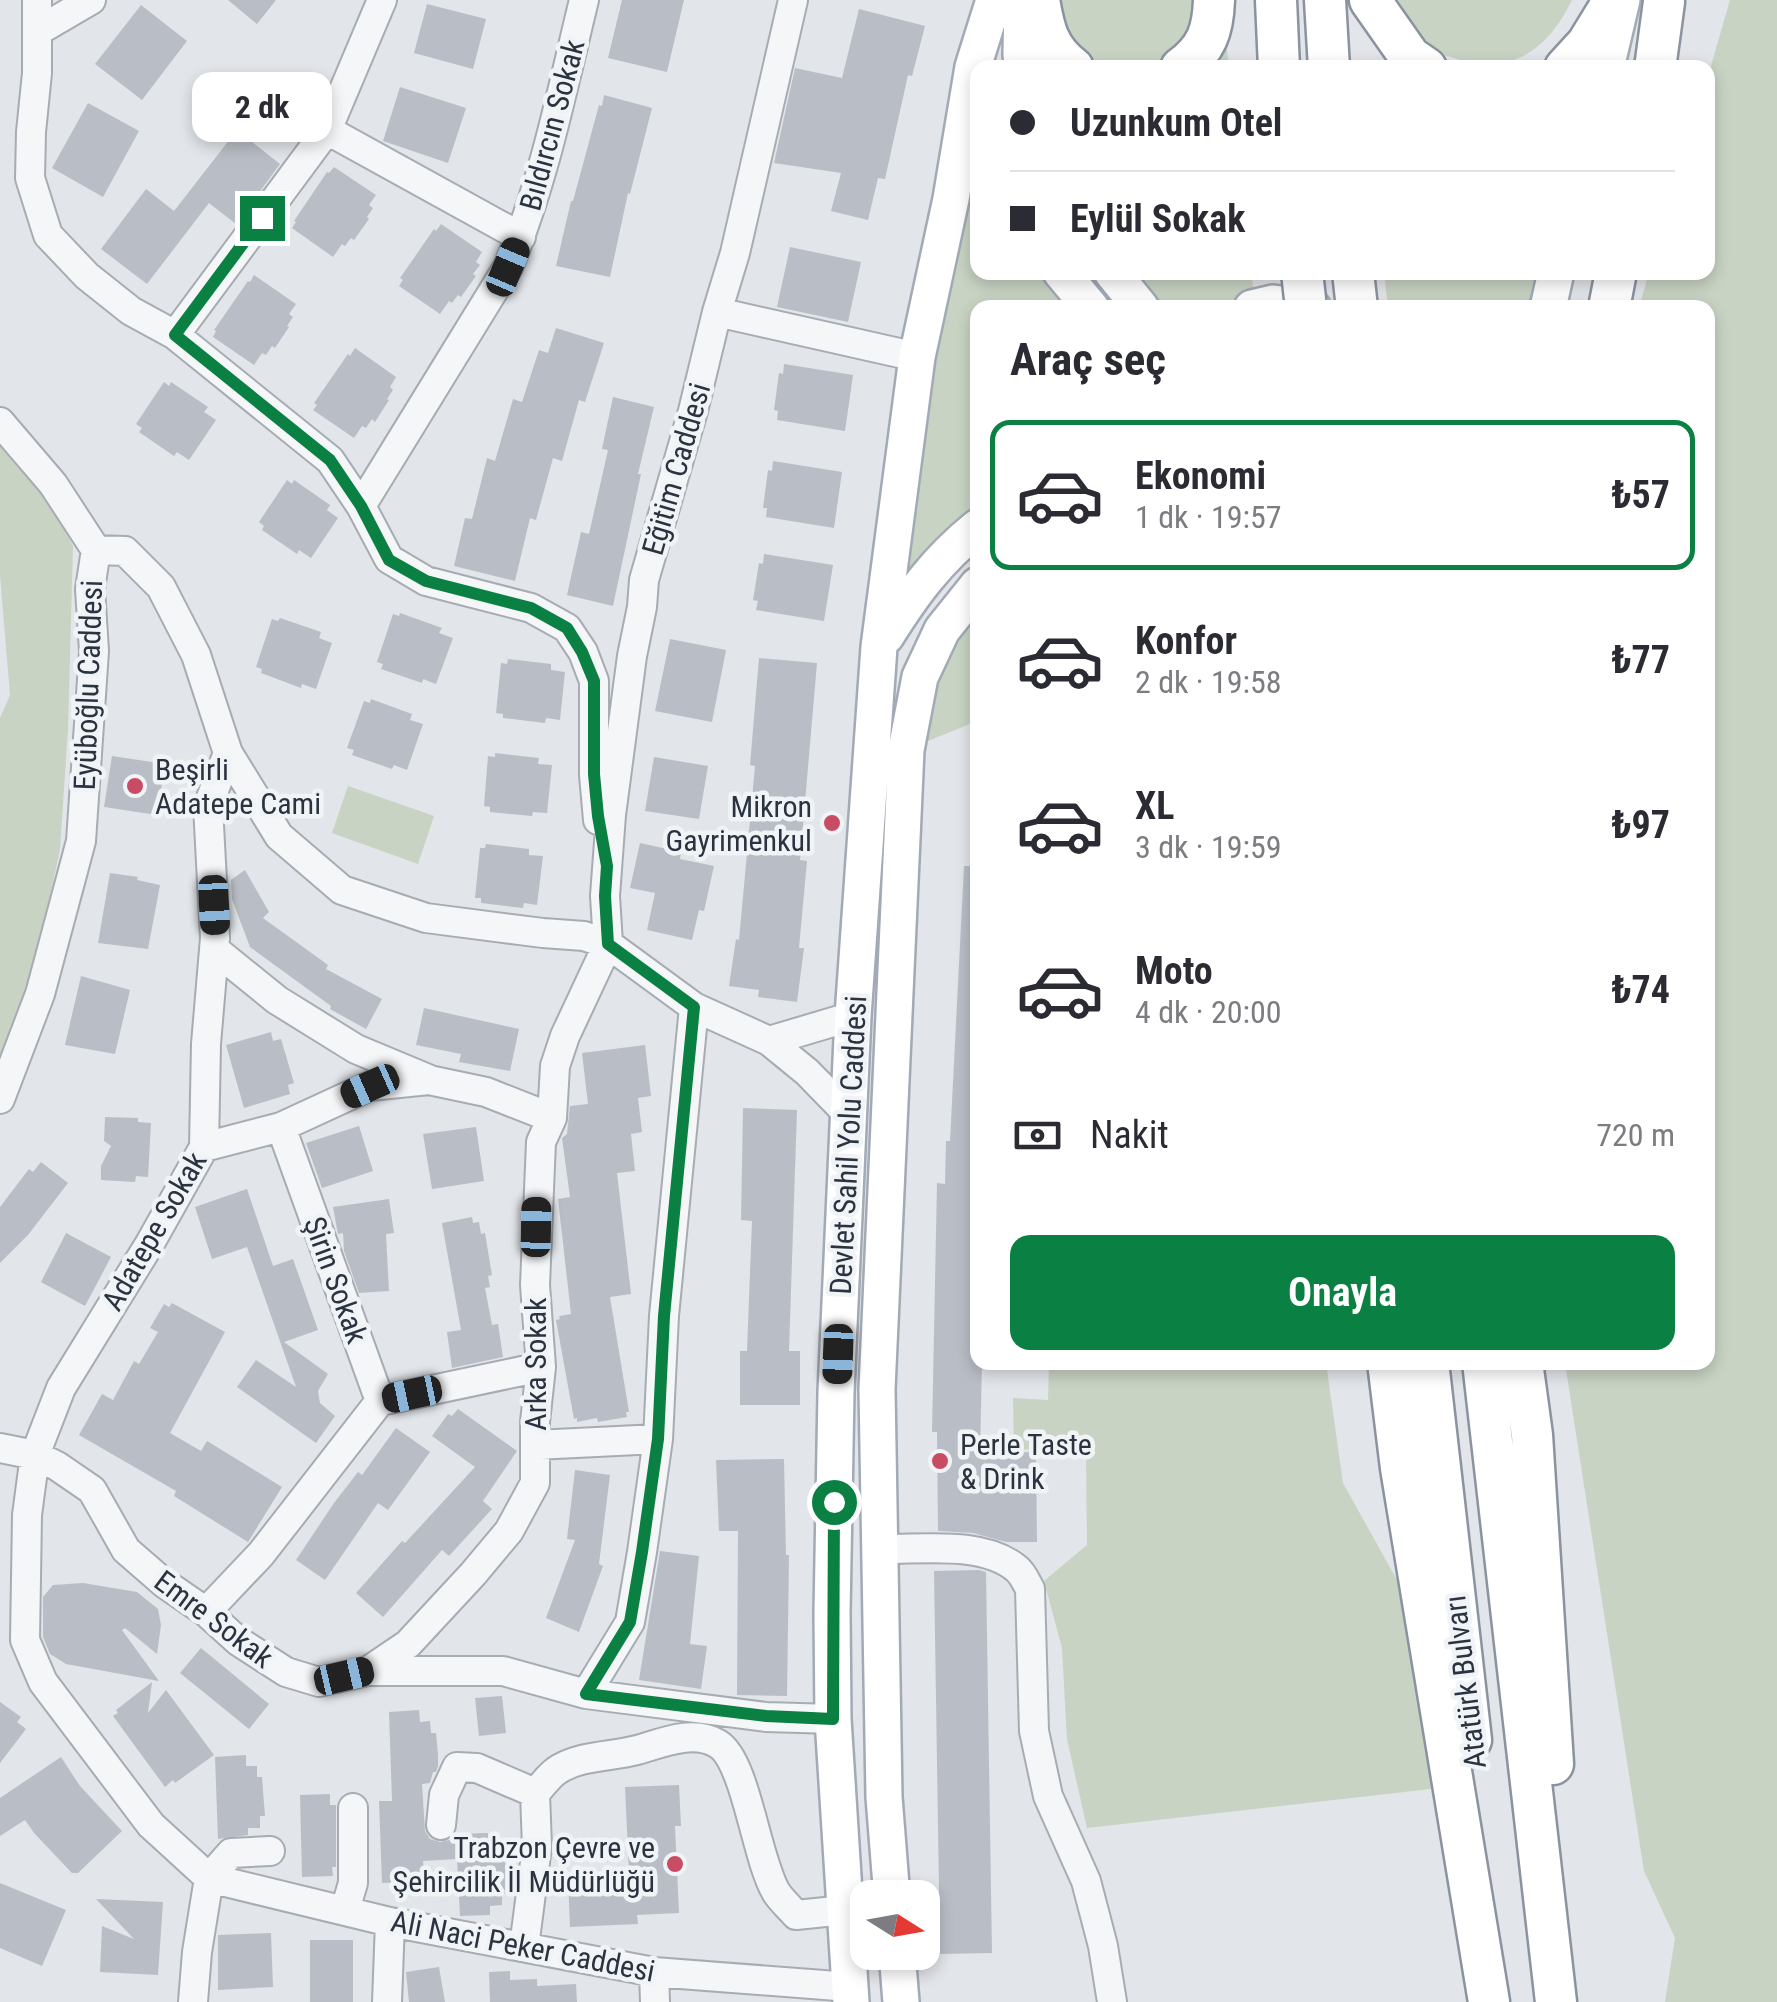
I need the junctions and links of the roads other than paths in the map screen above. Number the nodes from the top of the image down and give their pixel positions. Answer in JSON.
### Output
{"nodes":[{"id":1,"x":37,"y":0,"type":"edge"},
{"id":2,"x":92,"y":0,"type":"edge"},
{"id":3,"x":382,"y":0,"type":"edge"},
{"id":4,"x":584,"y":0,"type":"edge"},
{"id":5,"x":793,"y":0,"type":"edge"},
{"id":6,"x":998,"y":0,"type":"edge"},
{"id":7,"x":1022,"y":0,"type":"edge"},
{"id":8,"x":1039,"y":0,"type":"edge"},
{"id":9,"x":1214,"y":0,"type":"edge"},
{"id":10,"x":1276,"y":0,"type":"edge"},
{"id":11,"x":1325,"y":0,"type":"edge"},
{"id":12,"x":1370,"y":0,"type":"edge"},
{"id":13,"x":1614,"y":0,"type":"edge"},
{"id":14,"x":1622,"y":0,"type":"edge"},
{"id":15,"x":1664,"y":1,"type":"edge"},
{"id":16,"x":38,"y":31,"type":"junction"},
{"id":17,"x":976,"y":60,"type":"edge"},
{"id":18,"x":998,"y":60,"type":"edge"},
{"id":19,"x":1022,"y":60,"type":"edge"},
{"id":20,"x":1063,"y":60,"type":"edge"},
{"id":21,"x":1192,"y":60,"type":"edge"},
{"id":22,"x":1279,"y":60,"type":"edge"},
{"id":23,"x":1329,"y":60,"type":"edge"},
{"id":24,"x":1413,"y":60,"type":"edge"},
{"id":25,"x":1572,"y":60,"type":"edge"},
{"id":26,"x":1608,"y":60,"type":"edge"},
{"id":27,"x":1653,"y":60,"type":"edge"},
{"id":28,"x":970,"y":84,"type":"edge"},
{"id":29,"x":328,"y":130,"type":"junction"},
{"id":30,"x":521,"y":237,"type":"junction"},
{"id":31,"x":1068,"y":280,"type":"edge"},
{"id":32,"x":1118,"y":280,"type":"edge"},
{"id":33,"x":1084,"y":300,"type":"edge"},
{"id":34,"x":1135,"y":300,"type":"edge"},
{"id":35,"x":717,"y":312,"type":"junction"},
{"id":36,"x":175,"y":335,"type":"junction"},
{"id":37,"x":918,"y":357,"type":"junction"},
{"id":38,"x":0,"y":422,"type":"edge"},
{"id":39,"x":361,"y":506,"type":"junction"},
{"id":40,"x":970,"y":533,"type":"edge"},
{"id":41,"x":96,"y":550,"type":"junction"},
{"id":42,"x":970,"y":595,"type":"edge"},
{"id":43,"x":879,"y":647,"type":"junction"},
{"id":44,"x":228,"y":754,"type":"junction"},
{"id":45,"x":607,"y":866,"type":"junction"},
{"id":46,"x":608,"y":944,"type":"junction"},
{"id":47,"x":214,"y":949,"type":"junction"},
{"id":48,"x":694,"y":1007,"type":"junction"},
{"id":49,"x":853,"y":1016,"type":"junction"},
{"id":50,"x":770,"y":1041,"type":"junction"},
{"id":51,"x":429,"y":1080,"type":"junction"},
{"id":52,"x":0,"y":1099,"type":"edge"},
{"id":53,"x":848,"y":1115,"type":"junction"},
{"id":54,"x":552,"y":1118,"type":"junction"},
{"id":55,"x":281,"y":1127,"type":"junction"},
{"id":56,"x":204,"y":1148,"type":"junction"},
{"id":57,"x":541,"y":1367,"type":"junction"},
{"id":58,"x":1389,"y":1370,"type":"edge"},
{"id":59,"x":1429,"y":1370,"type":"edge"},
{"id":60,"x":1483,"y":1370,"type":"edge"},
{"id":61,"x":1523,"y":1370,"type":"edge"},
{"id":62,"x":380,"y":1400,"type":"junction"},
{"id":63,"x":658,"y":1439,"type":"junction"},
{"id":64,"x":535,"y":1445,"type":"junction"},
{"id":65,"x":0,"y":1448,"type":"edge"},
{"id":66,"x":35,"y":1455,"type":"junction"},
{"id":67,"x":879,"y":1549,"type":"junction"},
{"id":68,"x":206,"y":1612,"type":"junction"},
{"id":69,"x":368,"y":1671,"type":"junction"},
{"id":70,"x":586,"y":1694,"type":"junction"},
{"id":71,"x":833,"y":1719,"type":"junction"},
{"id":72,"x":535,"y":1794,"type":"junction"},
{"id":73,"x":353,"y":1808,"type":"dead end"},
{"id":74,"x":441,"y":1825,"type":"dead end"},
{"id":75,"x":270,"y":1851,"type":"dead end"},
{"id":76,"x":209,"y":1878,"type":"junction"},
{"id":77,"x":891,"y":1880,"type":"edge"},
{"id":78,"x":345,"y":1910,"type":"junction"},
{"id":79,"x":845,"y":1910,"type":"junction"},
{"id":80,"x":390,"y":1922,"type":"junction"},
{"id":81,"x":525,"y":1941,"type":"junction"},
{"id":82,"x":898,"y":1970,"type":"edge"},
{"id":83,"x":654,"y":1972,"type":"junction"},
{"id":84,"x":850,"y":1995,"type":"edge"},
{"id":85,"x":192,"y":2002,"type":"edge"},
{"id":86,"x":387,"y":2002,"type":"edge"},
{"id":87,"x":655,"y":2002,"type":"edge"},
{"id":88,"x":901,"y":2002,"type":"edge"},
{"id":89,"x":1112,"y":2002,"type":"edge"},
{"id":90,"x":1489,"y":2002,"type":"edge"},
{"id":91,"x":1503,"y":2002,"type":"edge"},
{"id":92,"x":1556,"y":2002,"type":"edge"},
{"id":93,"x":1570,"y":2002,"type":"edge"}],
"edges":[{"from":1,"to":16,"type":"street"},
{"from":2,"to":16,"type":"street"},
{"from":3,"to":29,"type":"street"},
{"from":4,"to":30,"type":"street","name":"Bıldırcın Sokak"},
{"from":5,"to":35,"type":"street","name":"Eğitim Caddesi"},
{"from":6,"to":17,"type":"main road","name":"Devlet Sahil Yolu Caddesi"},
{"from":6,"to":18,"type":"main road","name":"Devlet Sahil Yolu Caddesi"},
{"from":7,"to":19,"type":"main road"},
{"from":8,"to":20,"type":"highway"},
{"from":9,"to":21,"type":"highway"},
{"from":10,"to":22,"type":"highway"},
{"from":11,"to":23,"type":"highway"},
{"from":12,"to":24,"type":"highway"},
{"from":13,"to":25,"type":"highway"},
{"from":14,"to":26,"type":"main road"},
{"from":15,"to":27,"type":"highway"},
{"from":16,"to":36,"type":"street"},
{"from":28,"to":37,"type":"main road","name":"Devlet Sahil Yolu Caddesi"},
{"from":29,"to":30,"type":"street"},
{"from":29,"to":36,"type":"street"},
{"from":30,"to":39,"type":"street","name":"Bıldırcın Sokak"},
{"from":31,"to":33,"type":"main road"},
{"from":32,"to":34,"type":"main road"},
{"from":35,"to":37,"type":"street"},
{"from":35,"to":45,"type":"street","name":"Eğitim Caddesi"},
{"from":36,"to":39,"type":"street"},
{"from":37,"to":43,"type":"main road","name":"Devlet Sahil Yolu Caddesi"},
{"from":38,"to":41,"type":"street"},
{"from":39,"to":45,"type":"street"},
{"from":40,"to":43,"type":"main road","name":"Devlet Sahil Yolu Caddesi"},
{"from":41,"to":44,"type":"street","name":"Eyüboğlu Caddesi"},
{"from":41,"to":52,"type":"street","name":"Eyüboğlu Caddesi"},
{"from":42,"to":67,"type":"main road","name":"Devlet Sahil Yolu Caddesi"},
{"from":43,"to":49,"type":"main road","name":"Devlet Sahil Yolu Caddesi"},
{"from":44,"to":46,"type":"street","name":"Eyüboğlu Caddesi"},
{"from":44,"to":47,"type":"street","name":"Adatepe Sokak"},
{"from":45,"to":46,"type":"street","name":"Eğitim Caddesi"},
{"from":46,"to":48,"type":"street","name":"Eyüboğlu Caddesi"},
{"from":46,"to":54,"type":"street","name":"Arka Sokak"},
{"from":47,"to":51,"type":"street"},
{"from":47,"to":56,"type":"street","name":"Adatepe Sokak"},
{"from":48,"to":50,"type":"street","name":"Eyüboğlu Caddesi"},
{"from":48,"to":63,"type":"street"},
{"from":49,"to":50,"type":"street"},
{"from":49,"to":53,"type":"main road","name":"Devlet Sahil Yolu Caddesi"},
{"from":50,"to":53,"type":"street","name":"Eyüboğlu Caddesi"},
{"from":51,"to":54,"type":"street"},
{"from":51,"to":55,"type":"street"},
{"from":53,"to":71,"type":"main road","name":"Devlet Sahil Yolu Caddesi"},
{"from":54,"to":57,"type":"street","name":"Arka Sokak"},
{"from":55,"to":56,"type":"street"},
{"from":55,"to":62,"type":"street","name":"Şirin Sokak"},
{"from":56,"to":66,"type":"street","name":"Adatepe Sokak"},
{"from":57,"to":62,"type":"street"},
{"from":57,"to":64,"type":"street","name":"Arka Sokak"},
{"from":58,"to":90,"type":"highway"},
{"from":59,"to":91,"type":"highway","name":"Atatürk Bulvarı"},
{"from":60,"to":92,"type":"highway","name":"Atatürk Bulvarı"},
{"from":61,"to":93,"type":"highway"},
{"from":62,"to":68,"type":"street"},
{"from":63,"to":64,"type":"street"},
{"from":63,"to":70,"type":"street"},
{"from":64,"to":69,"type":"street","name":"Arka Sokak"},
{"from":65,"to":66,"type":"street","name":"Emre Sokak"},
{"from":66,"to":68,"type":"street","name":"Emre Sokak"},
{"from":66,"to":76,"type":"street","name":"Ali Naci Peker Caddesi"},
{"from":67,"to":77,"type":"main road","name":"Devlet Sahil Yolu Caddesi"},
{"from":67,"to":89,"type":"street"},
{"from":68,"to":69,"type":"street","name":"Emre Sokak"},
{"from":69,"to":70,"type":"street","name":"Emre Sokak"},
{"from":70,"to":71,"type":"street","name":"Emre Sokak"},
{"from":71,"to":79,"type":"main road","name":"Devlet Sahil Yolu Caddesi"},
{"from":72,"to":74,"type":"street"},
{"from":72,"to":79,"type":"street"},
{"from":72,"to":81,"type":"street"},
{"from":73,"to":78,"type":"street"},
{"from":75,"to":76,"type":"street"},
{"from":76,"to":78,"type":"street","name":"Ali Naci Peker Caddesi"},
{"from":76,"to":85,"type":"street"},
{"from":78,"to":80,"type":"street","name":"Ali Naci Peker Caddesi"},
{"from":79,"to":84,"type":"main road","name":"Devlet Sahil Yolu Caddesi"},
{"from":80,"to":81,"type":"street","name":"Ali Naci Peker Caddesi"},
{"from":80,"to":86,"type":"street"},
{"from":81,"to":83,"type":"street","name":"Ali Naci Peker Caddesi"},
{"from":82,"to":88,"type":"main road"},
{"from":83,"to":84,"type":"street","name":"Ali Naci Peker Caddesi"},
{"from":83,"to":87,"type":"street"}]}
